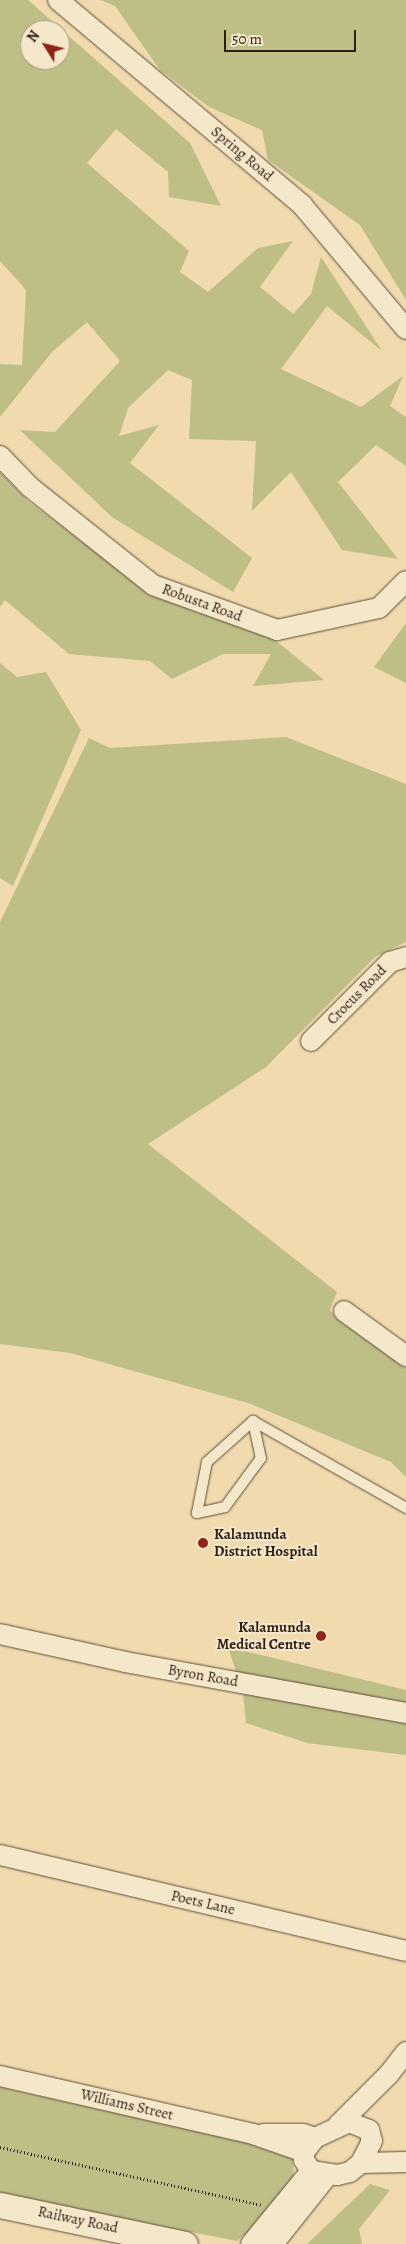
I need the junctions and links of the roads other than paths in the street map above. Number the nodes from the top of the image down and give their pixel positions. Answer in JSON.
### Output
{"nodes":[{"id":1,"x":58,"y":0,"type":"edge"},
{"id":2,"x":406,"y":329,"type":"edge"},
{"id":3,"x":0,"y":456,"type":"edge"},
{"id":4,"x":406,"y":581,"type":"edge"},
{"id":5,"x":406,"y":957,"type":"edge"},
{"id":6,"x":312,"y":1041,"type":"dead end"},
{"id":7,"x":344,"y":1310,"type":"dead end"},
{"id":8,"x":406,"y":1356,"type":"edge"},
{"id":9,"x":253,"y":1421,"type":"junction"},
{"id":10,"x":406,"y":1508,"type":"edge"},
{"id":11,"x":0,"y":1634,"type":"edge"},
{"id":12,"x":406,"y":1713,"type":"edge"},
{"id":13,"x":0,"y":1855,"type":"edge"},
{"id":14,"x":406,"y":1952,"type":"edge"},
{"id":15,"x":406,"y":2052,"type":"edge"},
{"id":16,"x":389,"y":2074,"type":"junction"},
{"id":17,"x":0,"y":2076,"type":"edge"},
{"id":18,"x":338,"y":2125,"type":"junction"},
{"id":19,"x":370,"y":2135,"type":"junction"},
{"id":20,"x":310,"y":2145,"type":"junction"},
{"id":21,"x":406,"y":2161,"type":"edge"},
{"id":22,"x":361,"y":2163,"type":"junction"},
{"id":23,"x":319,"y":2173,"type":"junction"},
{"id":24,"x":0,"y":2204,"type":"edge"},
{"id":25,"x":185,"y":2244,"type":"edge"},
{"id":26,"x":251,"y":2244,"type":"edge"},
{"id":27,"x":273,"y":2244,"type":"edge"}],
"edges":[{"from":1,"to":2,"type":"street","name":"Spring Road"},
{"from":3,"to":4,"type":"street","name":"Robusta Road"},
{"from":5,"to":6,"type":"street","name":"Crocus Road"},
{"from":7,"to":8,"type":"street"},
{"from":9,"to":9,"type":"lane"},
{"from":9,"to":10,"type":"lane"},
{"from":11,"to":12,"type":"street","name":"Byron Road"},
{"from":13,"to":14,"type":"street","name":"Poets Lane"},
{"from":15,"to":16,"type":"street"},
{"from":16,"to":18,"type":"street"},
{"from":16,"to":19,"type":"street"},
{"from":17,"to":20,"type":"street","name":"Williams Street"},
{"from":18,"to":19,"type":"street"},
{"from":18,"to":20,"type":"street"},
{"from":19,"to":21,"type":"street"},
{"from":19,"to":22,"type":"street"},
{"from":20,"to":23,"type":"street"},
{"from":21,"to":22,"type":"street"},
{"from":22,"to":23,"type":"street"},
{"from":23,"to":26,"type":"street"},
{"from":23,"to":27,"type":"street"},
{"from":24,"to":25,"type":"street","name":"Railway Road"}]}
